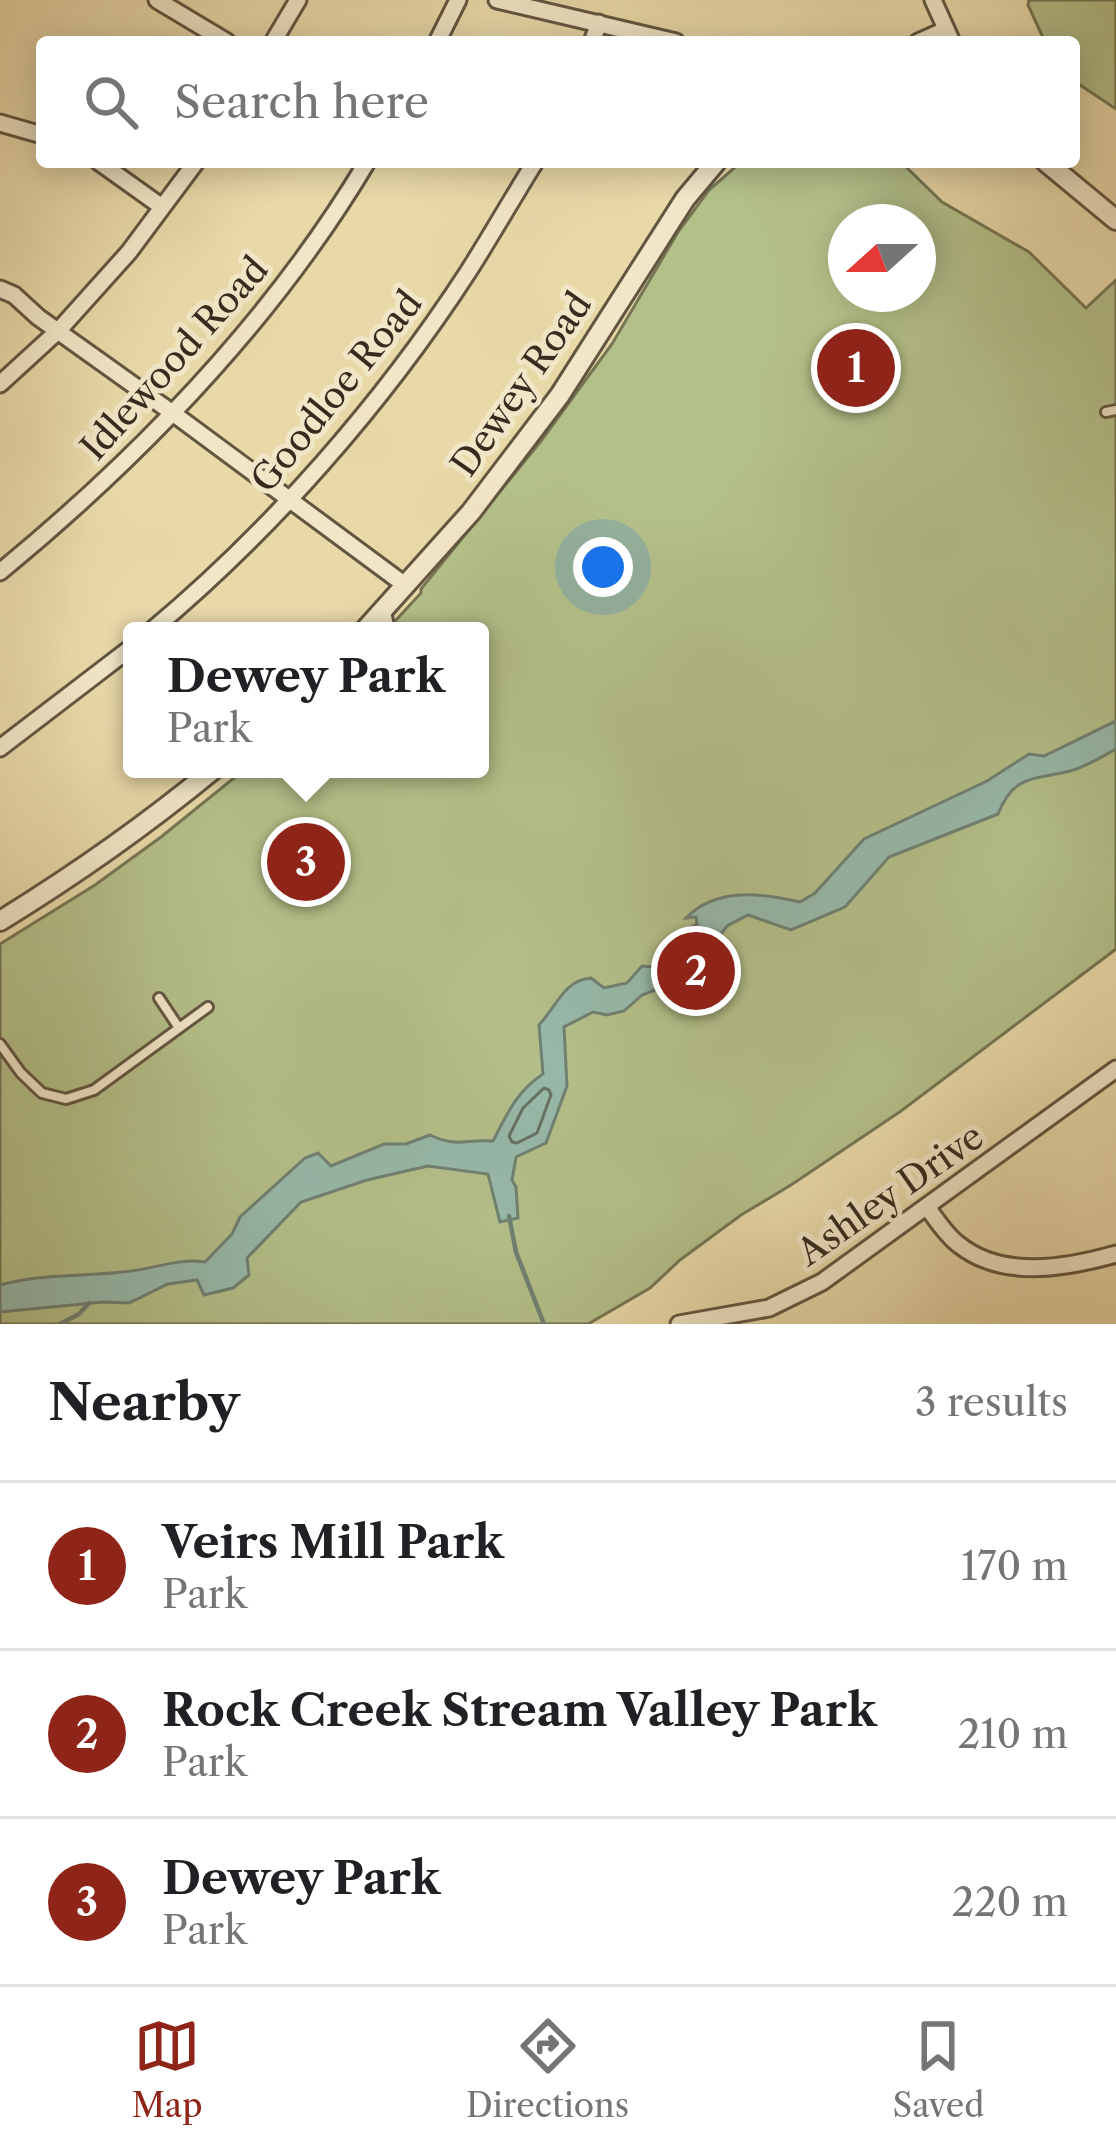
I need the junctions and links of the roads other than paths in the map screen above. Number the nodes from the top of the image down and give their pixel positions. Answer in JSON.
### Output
{"nodes":[{"id":1,"x":158,"y":0,"type":"edge"},
{"id":2,"x":298,"y":0,"type":"edge"},
{"id":3,"x":458,"y":0,"type":"edge"},
{"id":4,"x":497,"y":0,"type":"edge"},
{"id":5,"x":933,"y":0,"type":"edge"},
{"id":6,"x":598,"y":23,"type":"junction"},
{"id":7,"x":217,"y":36,"type":"edge"},
{"id":8,"x":277,"y":36,"type":"edge"},
{"id":9,"x":439,"y":36,"type":"edge"},
{"id":10,"x":594,"y":36,"type":"edge"},
{"id":11,"x":651,"y":36,"type":"edge"},
{"id":12,"x":948,"y":36,"type":"edge"},
{"id":13,"x":0,"y":123,"type":"edge"},
{"id":14,"x":36,"y":132,"type":"edge"},
{"id":15,"x":107,"y":168,"type":"edge"},
{"id":16,"x":191,"y":168,"type":"edge"},
{"id":17,"x":364,"y":168,"type":"edge"},
{"id":18,"x":531,"y":168,"type":"edge"},
{"id":19,"x":711,"y":168,"type":"edge"},
{"id":20,"x":1053,"y":168,"type":"edge"},
{"id":21,"x":162,"y":207,"type":"junction"},
{"id":22,"x":1116,"y":220,"type":"edge"},
{"id":23,"x":0,"y":289,"type":"edge"},
{"id":24,"x":59,"y":330,"type":"junction"},
{"id":25,"x":0,"y":384,"type":"edge"},
{"id":26,"x":174,"y":414,"type":"junction"},
{"id":27,"x":290,"y":500,"type":"junction"},
{"id":28,"x":0,"y":572,"type":"edge"},
{"id":29,"x":405,"y":585,"type":"junction"},
{"id":30,"x":385,"y":610,"type":"junction"},
{"id":31,"x":162,"y":622,"type":"edge"},
{"id":32,"x":373,"y":622,"type":"edge"},
{"id":33,"x":388,"y":622,"type":"edge"},
{"id":34,"x":123,"y":654,"type":"edge"},
{"id":35,"x":0,"y":748,"type":"edge"},
{"id":36,"x":202,"y":778,"type":"edge"},
{"id":37,"x":0,"y":921,"type":"edge"},
{"id":38,"x":158,"y":998,"type":"dead end"},
{"id":39,"x":208,"y":1006,"type":"dead end"},
{"id":40,"x":179,"y":1028,"type":"junction"},
{"id":41,"x":0,"y":1044,"type":"edge"},
{"id":42,"x":1116,"y":1070,"type":"edge"},
{"id":43,"x":927,"y":1207,"type":"junction"},
{"id":44,"x":1116,"y":1254,"type":"edge"},
{"id":45,"x":772,"y":1316,"type":"edge"},
{"id":46,"x":680,"y":1324,"type":"edge"}],
"edges":[{"from":1,"to":7,"type":"street"},
{"from":2,"to":8,"type":"street"},
{"from":3,"to":9,"type":"street"},
{"from":4,"to":6,"type":"street"},
{"from":5,"to":12,"type":"street"},
{"from":6,"to":10,"type":"street"},
{"from":6,"to":11,"type":"street"},
{"from":13,"to":14,"type":"street"},
{"from":15,"to":21,"type":"street"},
{"from":16,"to":21,"type":"street"},
{"from":17,"to":26,"type":"street","name":"Idlewood Road"},
{"from":18,"to":27,"type":"street","name":"Goodloe Road"},
{"from":19,"to":29,"type":"street","name":"Dewey Road"},
{"from":20,"to":22,"type":"street"},
{"from":21,"to":24,"type":"street"},
{"from":23,"to":24,"type":"street"},
{"from":24,"to":25,"type":"street"},
{"from":24,"to":26,"type":"street"},
{"from":26,"to":27,"type":"street"},
{"from":26,"to":28,"type":"street","name":"Idlewood Road"},
{"from":27,"to":29,"type":"street"},
{"from":27,"to":31,"type":"street","name":"Goodloe Road"},
{"from":29,"to":30,"type":"street","name":"Dewey Road"},
{"from":30,"to":32,"type":"street","name":"Dewey Road"},
{"from":30,"to":33,"type":"lane"},
{"from":34,"to":35,"type":"street"},
{"from":36,"to":37,"type":"street"},
{"from":38,"to":40,"type":"lane"},
{"from":39,"to":40,"type":"lane"},
{"from":40,"to":41,"type":"lane"},
{"from":42,"to":43,"type":"street","name":"Ashley Drive"},
{"from":43,"to":44,"type":"street"},
{"from":43,"to":45,"type":"street","name":"Ashley Drive"},
{"from":45,"to":46,"type":"street","name":"Ashley Drive"}]}
